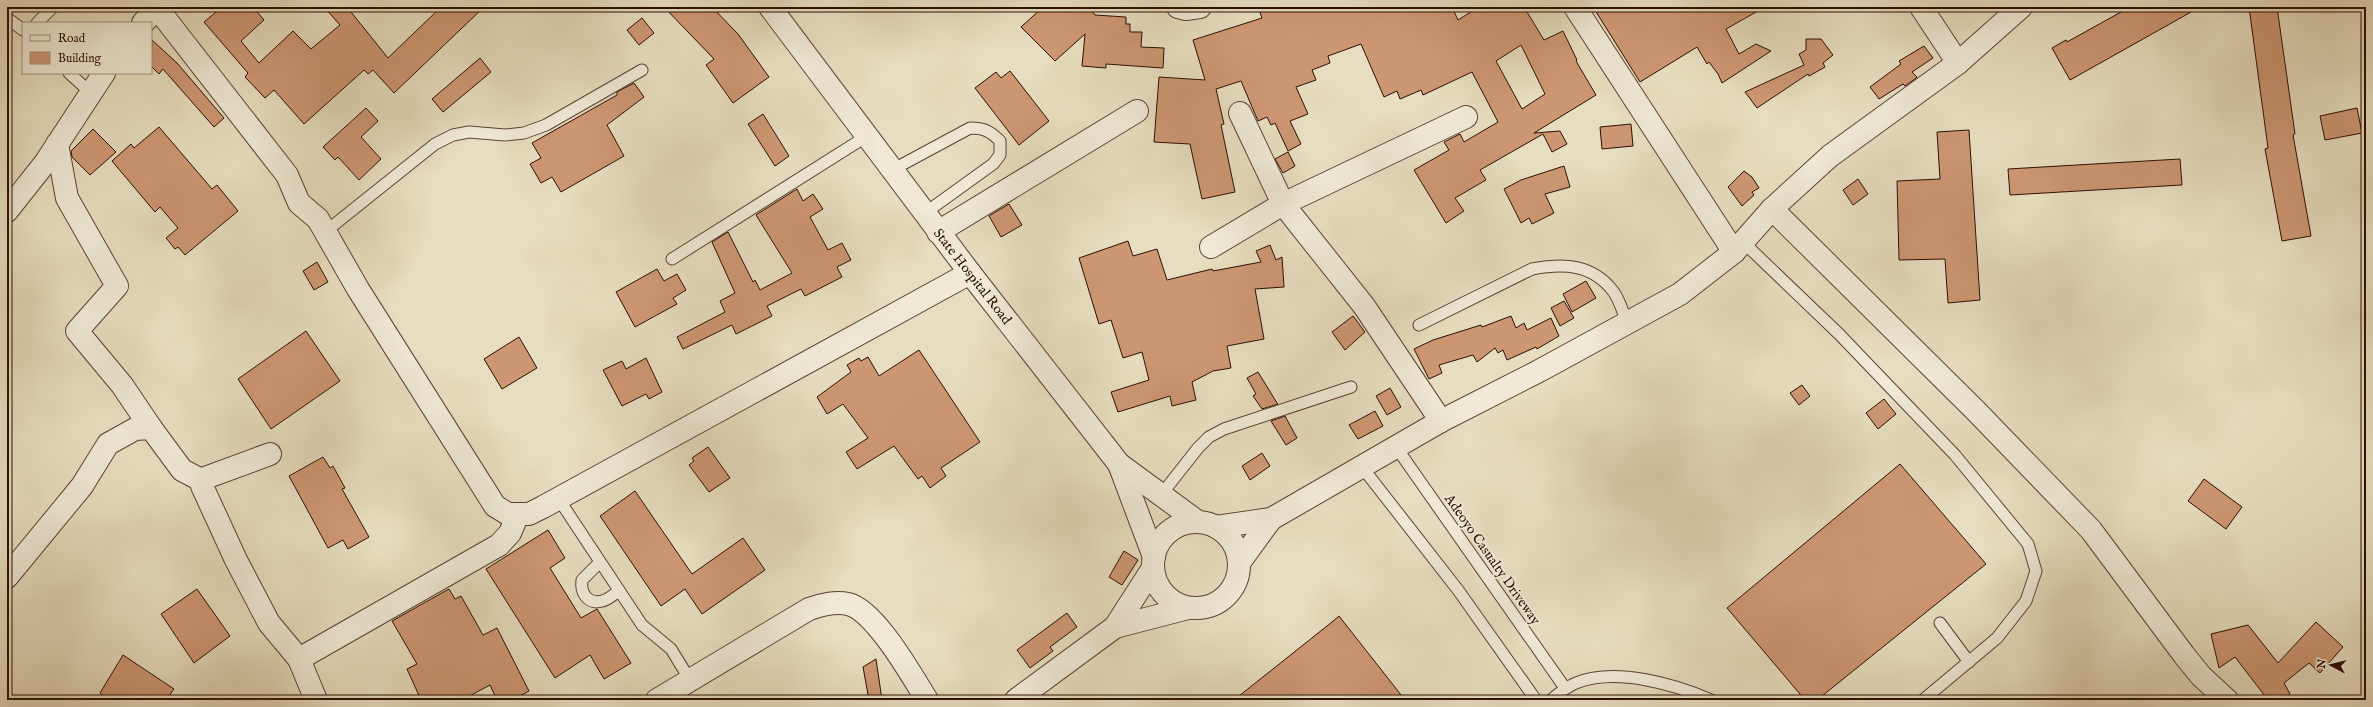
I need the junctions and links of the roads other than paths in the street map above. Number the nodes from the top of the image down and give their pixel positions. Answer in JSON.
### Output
{"nodes":[{"id":1,"x":53,"y":7,"type":"edge"},
{"id":2,"x":770,"y":7,"type":"edge"},
{"id":3,"x":1178,"y":7,"type":"edge"},
{"id":4,"x":1200,"y":7,"type":"edge"},
{"id":5,"x":1575,"y":7,"type":"edge"},
{"id":6,"x":1921,"y":7,"type":"edge"},
{"id":7,"x":2021,"y":7,"type":"edge"},
{"id":8,"x":153,"y":13,"type":"edge"},
{"id":9,"x":7,"y":18,"type":"edge"},
{"id":10,"x":38,"y":22,"type":"edge"},
{"id":11,"x":22,"y":29,"type":"edge"},
{"id":12,"x":1958,"y":63,"type":"junction"},
{"id":13,"x":642,"y":70,"type":"dead end"},
{"id":14,"x":70,"y":74,"type":"edge"},
{"id":15,"x":103,"y":74,"type":"edge"},
{"id":16,"x":91,"y":93,"type":"junction"},
{"id":17,"x":1137,"y":111,"type":"dead end"},
{"id":18,"x":1240,"y":113,"type":"dead end"},
{"id":19,"x":1466,"y":118,"type":"dead end"},
{"id":20,"x":867,"y":136,"type":"junction"},
{"id":21,"x":57,"y":144,"type":"junction"},
{"id":22,"x":892,"y":170,"type":"junction"},
{"id":23,"x":1283,"y":204,"type":"junction"},
{"id":24,"x":1772,"y":209,"type":"junction"},
{"id":25,"x":7,"y":211,"type":"edge"},
{"id":26,"x":925,"y":213,"type":"junction"},
{"id":27,"x":325,"y":232,"type":"junction"},
{"id":28,"x":938,"y":232,"type":"junction"},
{"id":29,"x":1212,"y":247,"type":"dead end"},
{"id":30,"x":1738,"y":247,"type":"junction"},
{"id":31,"x":672,"y":259,"type":"dead end"},
{"id":32,"x":970,"y":273,"type":"junction"},
{"id":33,"x":1627,"y":323,"type":"junction"},
{"id":34,"x":1419,"y":325,"type":"dead end"},
{"id":35,"x":1351,"y":387,"type":"dead end"},
{"id":36,"x":1441,"y":421,"type":"junction"},
{"id":37,"x":151,"y":428,"type":"junction"},
{"id":38,"x":1396,"y":447,"type":"junction"},
{"id":39,"x":270,"y":454,"type":"dead end"},
{"id":40,"x":1118,"y":464,"type":"junction"},
{"id":41,"x":1362,"y":467,"type":"junction"},
{"id":42,"x":203,"y":481,"type":"junction"},
{"id":43,"x":1161,"y":495,"type":"junction"},
{"id":44,"x":558,"y":498,"type":"junction"},
{"id":45,"x":518,"y":514,"type":"junction"},
{"id":46,"x":1271,"y":519,"type":"junction"},
{"id":47,"x":1207,"y":524,"type":"junction"},
{"id":48,"x":600,"y":562,"type":"junction"},
{"id":49,"x":1153,"y":563,"type":"junction"},
{"id":50,"x":1239,"y":564,"type":"junction"},
{"id":51,"x":7,"y":577,"type":"edge"},
{"id":52,"x":619,"y":591,"type":"junction"},
{"id":53,"x":1188,"y":608,"type":"junction"},
{"id":54,"x":1940,"y":623,"type":"dead end"},
{"id":55,"x":1116,"y":627,"type":"junction"},
{"id":56,"x":298,"y":659,"type":"junction"},
{"id":57,"x":1969,"y":662,"type":"junction"},
{"id":58,"x":690,"y":680,"type":"junction"},
{"id":59,"x":1564,"y":688,"type":"junction"},
{"id":60,"x":316,"y":700,"type":"edge"},
{"id":61,"x":657,"y":700,"type":"edge"},
{"id":62,"x":927,"y":700,"type":"edge"},
{"id":63,"x":1016,"y":700,"type":"edge"},
{"id":64,"x":1536,"y":700,"type":"edge"},
{"id":65,"x":1551,"y":700,"type":"edge"},
{"id":66,"x":1711,"y":700,"type":"edge"},
{"id":67,"x":1923,"y":700,"type":"edge"},
{"id":68,"x":2227,"y":700,"type":"edge"}],
"edges":[{"from":1,"to":10,"type":"lane"},
{"from":2,"to":20,"type":"street","name":"State Hospital Road"},
{"from":3,"to":4,"type":"street"},
{"from":5,"to":30,"type":"street"},
{"from":6,"to":12,"type":"street"},
{"from":7,"to":12,"type":"street"},
{"from":8,"to":27,"type":"street"},
{"from":9,"to":11,"type":"lane"},
{"from":12,"to":24,"type":"street"},
{"from":13,"to":27,"type":"lane"},
{"from":14,"to":16,"type":"lane"},
{"from":15,"to":16,"type":"street"},
{"from":16,"to":21,"type":"street"},
{"from":17,"to":28,"type":"street"},
{"from":18,"to":23,"type":"street"},
{"from":19,"to":23,"type":"street"},
{"from":20,"to":22,"type":"street","name":"State Hospital Road"},
{"from":20,"to":31,"type":"lane"},
{"from":21,"to":25,"type":"street"},
{"from":21,"to":37,"type":"street"},
{"from":22,"to":26,"type":"street","name":"State Hospital Road"},
{"from":22,"to":26,"type":"lane"},
{"from":23,"to":29,"type":"street"},
{"from":23,"to":36,"type":"street"},
{"from":24,"to":30,"type":"street"},
{"from":24,"to":68,"type":"street"},
{"from":26,"to":28,"type":"street","name":"State Hospital Road"},
{"from":27,"to":45,"type":"street"},
{"from":28,"to":32,"type":"street","name":"State Hospital Road"},
{"from":30,"to":33,"type":"street"},
{"from":30,"to":57,"type":"lane"},
{"from":32,"to":40,"type":"street","name":"State Hospital Road"},
{"from":32,"to":44,"type":"street"},
{"from":33,"to":34,"type":"lane"},
{"from":33,"to":36,"type":"street"},
{"from":35,"to":43,"type":"lane"},
{"from":36,"to":38,"type":"street"},
{"from":37,"to":42,"type":"street"},
{"from":37,"to":51,"type":"street"},
{"from":38,"to":41,"type":"street"},
{"from":38,"to":59,"type":"lane","name":"Adeoyo Casualty Driveway"},
{"from":39,"to":42,"type":"street"},
{"from":40,"to":43,"type":"street"},
{"from":40,"to":49,"type":"street","name":"State Hospital Road"},
{"from":41,"to":46,"type":"street"},
{"from":41,"to":64,"type":"lane"},
{"from":42,"to":56,"type":"street"},
{"from":43,"to":47,"type":"street"},
{"from":44,"to":45,"type":"street"},
{"from":44,"to":48,"type":"lane"},
{"from":45,"to":56,"type":"street"},
{"from":46,"to":47,"type":"street"},
{"from":46,"to":50,"type":"street"},
{"from":47,"to":49,"type":"street"},
{"from":47,"to":50,"type":"street"},
{"from":48,"to":52,"type":"lane"},
{"from":48,"to":52,"type":"lane"},
{"from":49,"to":53,"type":"street"},
{"from":49,"to":55,"type":"street"},
{"from":50,"to":53,"type":"street"},
{"from":52,"to":58,"type":"lane"},
{"from":53,"to":55,"type":"street"},
{"from":54,"to":57,"type":"lane"},
{"from":55,"to":63,"type":"street"},
{"from":56,"to":60,"type":"street"},
{"from":57,"to":67,"type":"lane"},
{"from":58,"to":61,"type":"street"},
{"from":58,"to":62,"type":"street"},
{"from":59,"to":65,"type":"lane"},
{"from":59,"to":66,"type":"lane"}]}
